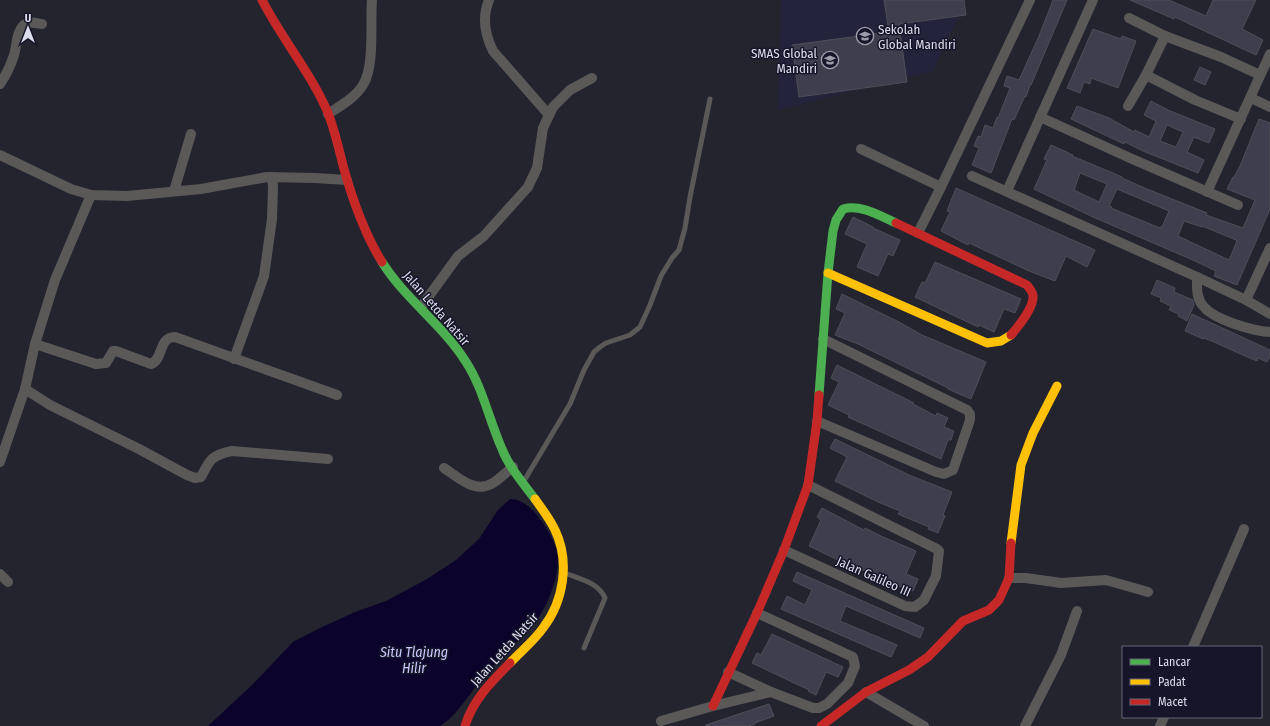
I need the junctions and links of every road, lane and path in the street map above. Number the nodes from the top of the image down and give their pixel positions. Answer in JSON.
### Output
{"nodes":[{"id":1,"x":262,"y":0,"type":"edge"},
{"id":2,"x":372,"y":0,"type":"edge"},
{"id":3,"x":489,"y":0,"type":"edge"},
{"id":4,"x":1030,"y":0,"type":"edge"},
{"id":5,"x":1093,"y":0,"type":"edge"},
{"id":6,"x":1129,"y":18,"type":"dead end"},
{"id":7,"x":42,"y":24,"type":"dead end"},
{"id":8,"x":1165,"y":36,"type":"junction"},
{"id":9,"x":1270,"y":54,"type":"edge"},
{"id":10,"x":1146,"y":75,"type":"junction"},
{"id":11,"x":1260,"y":75,"type":"junction"},
{"id":12,"x":592,"y":78,"type":"dead end"},
{"id":13,"x":0,"y":84,"type":"edge"},
{"id":14,"x":1251,"y":98,"type":"junction"},
{"id":15,"x":710,"y":99,"type":"dead end"},
{"id":16,"x":1128,"y":106,"type":"dead end"},
{"id":17,"x":1270,"y":107,"type":"edge"},
{"id":18,"x":328,"y":114,"type":"junction"},
{"id":19,"x":549,"y":115,"type":"junction"},
{"id":20,"x":1040,"y":117,"type":"junction"},
{"id":21,"x":1241,"y":119,"type":"junction"},
{"id":22,"x":192,"y":134,"type":"dead end"},
{"id":23,"x":861,"y":149,"type":"dead end"},
{"id":24,"x":0,"y":155,"type":"edge"},
{"id":25,"x":972,"y":176,"type":"dead end"},
{"id":26,"x":272,"y":177,"type":"junction"},
{"id":27,"x":347,"y":180,"type":"junction"},
{"id":28,"x":941,"y":187,"type":"junction"},
{"id":29,"x":174,"y":191,"type":"junction"},
{"id":30,"x":1007,"y":191,"type":"junction"},
{"id":31,"x":1207,"y":192,"type":"junction"},
{"id":32,"x":91,"y":195,"type":"junction"},
{"id":33,"x":1238,"y":205,"type":"dead end"},
{"id":34,"x":918,"y":233,"type":"junction"},
{"id":35,"x":1270,"y":248,"type":"edge"},
{"id":36,"x":828,"y":273,"type":"junction"},
{"id":37,"x":1197,"y":277,"type":"junction"},
{"id":38,"x":1246,"y":300,"type":"junction"},
{"id":39,"x":421,"y":307,"type":"junction"},
{"id":40,"x":1270,"y":314,"type":"edge"},
{"id":41,"x":1270,"y":332,"type":"edge"},
{"id":42,"x":823,"y":339,"type":"junction"},
{"id":43,"x":35,"y":344,"type":"junction"},
{"id":44,"x":234,"y":358,"type":"junction"},
{"id":45,"x":1058,"y":386,"type":"dead end"},
{"id":46,"x":25,"y":389,"type":"junction"},
{"id":47,"x":337,"y":395,"type":"dead end"},
{"id":48,"x":817,"y":421,"type":"junction"},
{"id":49,"x":328,"y":459,"type":"dead end"},
{"id":50,"x":0,"y":462,"type":"edge"},
{"id":51,"x":513,"y":467,"type":"junction"},
{"id":52,"x":444,"y":468,"type":"dead end"},
{"id":53,"x":524,"y":483,"type":"junction"},
{"id":54,"x":808,"y":485,"type":"junction"},
{"id":55,"x":1244,"y":529,"type":"dead end"},
{"id":56,"x":784,"y":550,"type":"junction"},
{"id":57,"x":564,"y":573,"type":"junction"},
{"id":58,"x":0,"y":574,"type":"edge"},
{"id":59,"x":1008,"y":578,"type":"junction"},
{"id":60,"x":8,"y":582,"type":"dead end"},
{"id":61,"x":1148,"y":592,"type":"dead end"},
{"id":62,"x":1077,"y":611,"type":"dead end"},
{"id":63,"x":757,"y":613,"type":"junction"},
{"id":64,"x":1194,"y":646,"type":"edge"},
{"id":65,"x":584,"y":648,"type":"dead end"},
{"id":66,"x":728,"y":672,"type":"junction"},
{"id":67,"x":771,"y":692,"type":"junction"},
{"id":68,"x":866,"y":692,"type":"junction"},
{"id":69,"x":713,"y":706,"type":"junction"},
{"id":70,"x":660,"y":721,"type":"dead end"},
{"id":71,"x":465,"y":726,"type":"edge"},
{"id":72,"x":821,"y":726,"type":"edge"},
{"id":73,"x":924,"y":726,"type":"edge"},
{"id":74,"x":1025,"y":726,"type":"edge"}],
"edges":[{"from":1,"to":18,"type":"street","name":"Jalan Letda Natsir"},
{"from":2,"to":18,"type":"street"},
{"from":3,"to":19,"type":"street"},
{"from":4,"to":28,"type":"street"},
{"from":5,"to":20,"type":"street"},
{"from":6,"to":8,"type":"street"},
{"from":7,"to":13,"type":"street"},
{"from":8,"to":10,"type":"street"},
{"from":8,"to":11,"type":"street"},
{"from":9,"to":11,"type":"street"},
{"from":10,"to":16,"type":"street"},
{"from":10,"to":21,"type":"street"},
{"from":11,"to":14,"type":"street"},
{"from":12,"to":19,"type":"street"},
{"from":14,"to":17,"type":"street"},
{"from":14,"to":21,"type":"street"},
{"from":15,"to":53,"type":"lane"},
{"from":18,"to":27,"type":"street","name":"Jalan Letda Natsir"},
{"from":19,"to":39,"type":"street"},
{"from":20,"to":30,"type":"street"},
{"from":20,"to":31,"type":"street"},
{"from":21,"to":31,"type":"street"},
{"from":22,"to":29,"type":"street"},
{"from":23,"to":28,"type":"street"},
{"from":24,"to":32,"type":"street"},
{"from":25,"to":30,"type":"street"},
{"from":26,"to":27,"type":"street"},
{"from":26,"to":29,"type":"street"},
{"from":26,"to":44,"type":"street"},
{"from":27,"to":39,"type":"street","name":"Jalan Letda Natsir"},
{"from":28,"to":34,"type":"street"},
{"from":29,"to":32,"type":"street"},
{"from":30,"to":37,"type":"street"},
{"from":31,"to":33,"type":"street"},
{"from":32,"to":43,"type":"street"},
{"from":34,"to":36,"type":"street"},
{"from":34,"to":36,"type":"street"},
{"from":35,"to":38,"type":"street"},
{"from":36,"to":42,"type":"street"},
{"from":37,"to":38,"type":"street"},
{"from":37,"to":41,"type":"street"},
{"from":38,"to":40,"type":"street"},
{"from":39,"to":51,"type":"street","name":"Jalan Letda Natsir"},
{"from":42,"to":48,"type":"street"},
{"from":42,"to":48,"type":"street"},
{"from":43,"to":44,"type":"street"},
{"from":43,"to":46,"type":"street"},
{"from":44,"to":47,"type":"street"},
{"from":45,"to":59,"type":"street"},
{"from":46,"to":49,"type":"street"},
{"from":46,"to":50,"type":"street"},
{"from":48,"to":54,"type":"street"},
{"from":51,"to":52,"type":"street"},
{"from":51,"to":53,"type":"street","name":"Jalan Letda Natsir"},
{"from":53,"to":57,"type":"street","name":"Jalan Letda Natsir"},
{"from":54,"to":56,"type":"street"},
{"from":54,"to":56,"type":"street","name":"Jalan Galileo III"},
{"from":55,"to":64,"type":"street"},
{"from":56,"to":63,"type":"street"},
{"from":57,"to":65,"type":"lane"},
{"from":57,"to":71,"type":"street","name":"Jalan Letda Natsir"},
{"from":58,"to":60,"type":"street"},
{"from":59,"to":61,"type":"street"},
{"from":59,"to":68,"type":"street"},
{"from":62,"to":74,"type":"street"},
{"from":63,"to":66,"type":"street"},
{"from":63,"to":67,"type":"street"},
{"from":66,"to":67,"type":"street"},
{"from":66,"to":69,"type":"street"},
{"from":67,"to":69,"type":"street"},
{"from":68,"to":72,"type":"street"},
{"from":68,"to":73,"type":"street"},
{"from":69,"to":70,"type":"street"}]}
